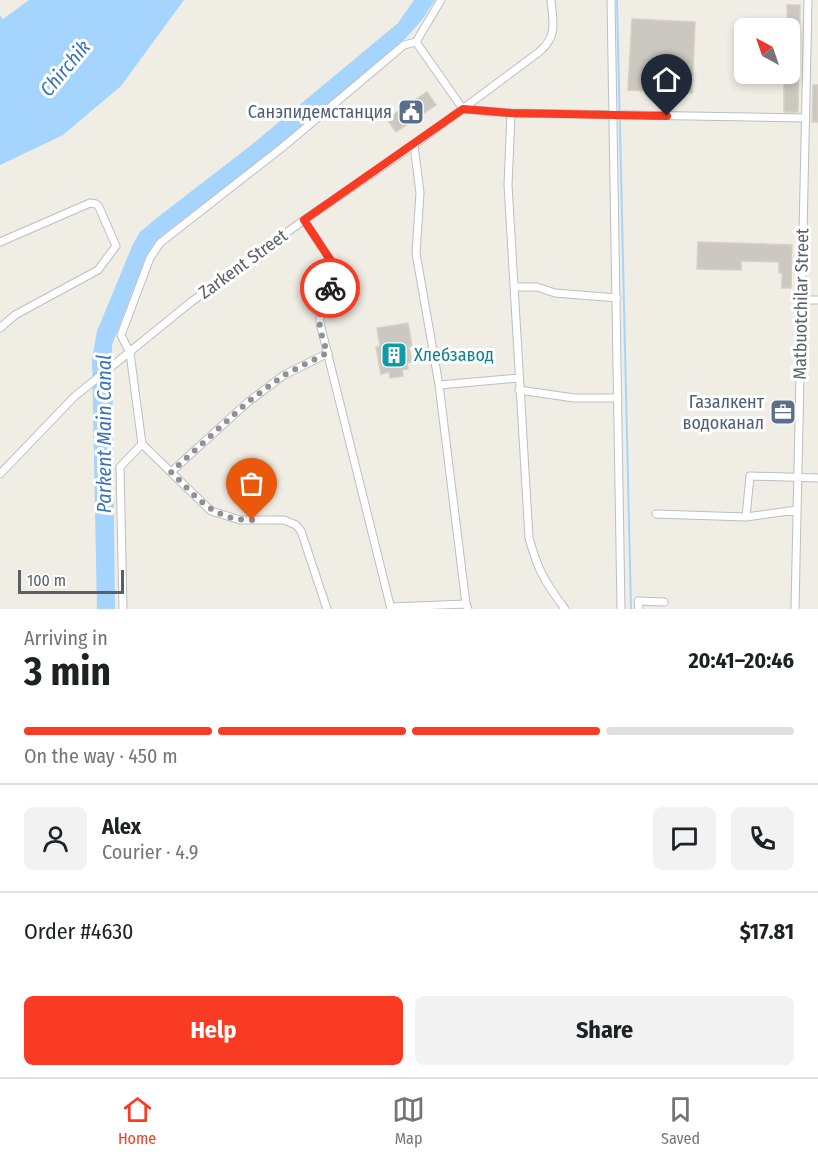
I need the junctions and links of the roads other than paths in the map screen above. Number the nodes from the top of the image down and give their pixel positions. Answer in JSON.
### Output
{"nodes":[{"id":1,"x":441,"y":0,"type":"edge"},
{"id":2,"x":551,"y":0,"type":"edge"},
{"id":3,"x":611,"y":0,"type":"edge"},
{"id":4,"x":808,"y":0,"type":"edge"},
{"id":5,"x":416,"y":42,"type":"junction"},
{"id":6,"x":463,"y":109,"type":"junction"},
{"id":7,"x":511,"y":113,"type":"junction"},
{"id":8,"x":616,"y":116,"type":"junction"},
{"id":9,"x":804,"y":118,"type":"junction"},
{"id":10,"x":414,"y":145,"type":"junction"},
{"id":11,"x":304,"y":220,"type":"junction"},
{"id":12,"x":0,"y":242,"type":"edge"},
{"id":13,"x":514,"y":287,"type":"junction"},
{"id":14,"x":617,"y":298,"type":"junction"},
{"id":15,"x":800,"y":300,"type":"junction"},
{"id":16,"x":818,"y":300,"type":"edge"},
{"id":17,"x":0,"y":328,"type":"edge"},
{"id":18,"x":130,"y":353,"type":"junction"},
{"id":19,"x":327,"y":353,"type":"junction"},
{"id":20,"x":519,"y":378,"type":"junction"},
{"id":21,"x":440,"y":385,"type":"junction"},
{"id":22,"x":519,"y":390,"type":"junction"},
{"id":23,"x":618,"y":398,"type":"junction"},
{"id":24,"x":142,"y":444,"type":"junction"},
{"id":25,"x":171,"y":472,"type":"junction"},
{"id":26,"x":0,"y":474,"type":"edge"},
{"id":27,"x":798,"y":477,"type":"junction"},
{"id":28,"x":818,"y":478,"type":"edge"},
{"id":29,"x":797,"y":510,"type":"junction"},
{"id":30,"x":656,"y":514,"type":"dead end"},
{"id":31,"x":746,"y":517,"type":"junction"},
{"id":32,"x":664,"y":602,"type":"dead end"},
{"id":33,"x":467,"y":606,"type":"edge"},
{"id":34,"x":391,"y":608,"type":"edge"},
{"id":35,"x":123,"y":609,"type":"edge"},
{"id":36,"x":327,"y":609,"type":"edge"},
{"id":37,"x":565,"y":609,"type":"edge"},
{"id":38,"x":621,"y":609,"type":"edge"},
{"id":39,"x":639,"y":609,"type":"edge"},
{"id":40,"x":795,"y":609,"type":"edge"}],
"edges":[{"from":1,"to":5,"type":"street"},
{"from":2,"to":6,"type":"street","name":"Zarkent Street"},
{"from":3,"to":8,"type":"street"},
{"from":4,"to":9,"type":"street","name":"Matbuotchilar Street"},
{"from":5,"to":6,"type":"street"},
{"from":5,"to":18,"type":"street"},
{"from":6,"to":7,"type":"street"},
{"from":6,"to":10,"type":"street","name":"Zarkent Street"},
{"from":7,"to":8,"type":"street"},
{"from":7,"to":13,"type":"street"},
{"from":8,"to":9,"type":"street"},
{"from":8,"to":14,"type":"street"},
{"from":9,"to":15,"type":"street","name":"Matbuotchilar Street"},
{"from":10,"to":11,"type":"street","name":"Zarkent Street"},
{"from":10,"to":21,"type":"street"},
{"from":11,"to":18,"type":"street","name":"Zarkent Street"},
{"from":11,"to":19,"type":"street"},
{"from":12,"to":17,"type":"street"},
{"from":13,"to":14,"type":"street"},
{"from":13,"to":20,"type":"street"},
{"from":14,"to":23,"type":"street"},
{"from":15,"to":16,"type":"street"},
{"from":15,"to":27,"type":"street","name":"Matbuotchilar Street"},
{"from":18,"to":24,"type":"street"},
{"from":18,"to":26,"type":"street","name":"Zarkent Street"},
{"from":19,"to":25,"type":"street"},
{"from":19,"to":34,"type":"street"},
{"from":20,"to":21,"type":"street"},
{"from":20,"to":22,"type":"street"},
{"from":21,"to":33,"type":"street"},
{"from":22,"to":23,"type":"street"},
{"from":22,"to":37,"type":"street"},
{"from":23,"to":38,"type":"street"},
{"from":24,"to":25,"type":"street"},
{"from":24,"to":35,"type":"street"},
{"from":25,"to":36,"type":"street"},
{"from":27,"to":28,"type":"street"},
{"from":27,"to":29,"type":"street","name":"Matbuotchilar Street"},
{"from":27,"to":31,"type":"street"},
{"from":29,"to":31,"type":"street"},
{"from":29,"to":40,"type":"street","name":"Matbuotchilar Street"},
{"from":30,"to":31,"type":"street"},
{"from":32,"to":39,"type":"street"},
{"from":33,"to":34,"type":"street"}]}
